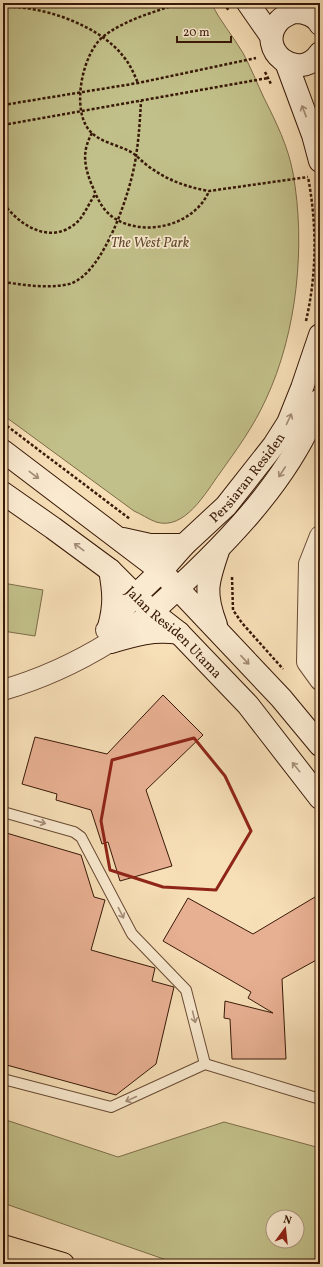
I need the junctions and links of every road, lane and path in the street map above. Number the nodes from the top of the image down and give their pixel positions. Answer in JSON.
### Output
{"nodes":[{"id":1,"x":179,"y":3,"type":"edge"},
{"id":2,"x":224,"y":3,"type":"edge"},
{"id":3,"x":3,"y":7,"type":"edge"},
{"id":4,"x":239,"y":8,"type":"edge"},
{"id":5,"x":306,"y":14,"type":"edge"},
{"id":6,"x":271,"y":36,"type":"junction"},
{"id":7,"x":102,"y":37,"type":"junction"},
{"id":8,"x":255,"y":52,"type":"dead end"},
{"id":9,"x":258,"y":57,"type":"junction"},
{"id":10,"x":319,"y":60,"type":"edge"},
{"id":11,"x":286,"y":62,"type":"junction"},
{"id":12,"x":261,"y":63,"type":"dead end"},
{"id":13,"x":263,"y":69,"type":"dead end"},
{"id":14,"x":268,"y":78,"type":"junction"},
{"id":15,"x":138,"y":83,"type":"junction"},
{"id":16,"x":272,"y":84,"type":"dead end"},
{"id":17,"x":80,"y":92,"type":"junction"},
{"id":18,"x":141,"y":101,"type":"junction"},
{"id":19,"x":3,"y":105,"type":"edge"},
{"id":20,"x":81,"y":111,"type":"junction"},
{"id":21,"x":3,"y":125,"type":"edge"},
{"id":22,"x":92,"y":134,"type":"junction"},
{"id":23,"x":136,"y":156,"type":"junction"},
{"id":24,"x":312,"y":170,"type":"edge"},
{"id":25,"x":209,"y":191,"type":"junction"},
{"id":26,"x":95,"y":195,"type":"junction"},
{"id":27,"x":3,"y":203,"type":"edge"},
{"id":28,"x":7,"y":208,"type":"junction"},
{"id":29,"x":3,"y":217,"type":"edge"},
{"id":30,"x":118,"y":220,"type":"junction"},
{"id":31,"x":3,"y":282,"type":"edge"},
{"id":32,"x":312,"y":331,"type":"edge"},
{"id":33,"x":320,"y":400,"type":"edge"},
{"id":34,"x":3,"y":422,"type":"edge"},
{"id":35,"x":3,"y":451,"type":"edge"},
{"id":36,"x":3,"y":493,"type":"edge"},
{"id":37,"x":133,"y":522,"type":"dead end"},
{"id":38,"x":320,"y":536,"type":"edge"},
{"id":39,"x":116,"y":537,"type":"junction"},
{"id":40,"x":184,"y":545,"type":"junction"},
{"id":41,"x":220,"y":546,"type":"junction"},
{"id":42,"x":110,"y":570,"type":"junction"},
{"id":43,"x":232,"y":570,"type":"dead end"},
{"id":44,"x":161,"y":571,"type":"junction"},
{"id":45,"x":179,"y":588,"type":"junction"},
{"id":46,"x":136,"y":595,"type":"junction"},
{"id":47,"x":152,"y":612,"type":"junction"},
{"id":48,"x":219,"y":631,"type":"junction"},
{"id":49,"x":179,"y":633,"type":"junction"},
{"id":50,"x":110,"y":634,"type":"junction"},
{"id":51,"x":265,"y":647,"type":"dead end"},
{"id":52,"x":313,"y":662,"type":"edge"},
{"id":53,"x":320,"y":680,"type":"edge"},
{"id":54,"x":3,"y":690,"type":"edge"},
{"id":55,"x":320,"y":745,"type":"edge"},
{"id":56,"x":320,"y":798,"type":"edge"},
{"id":57,"x":3,"y":812,"type":"edge"},
{"id":58,"x":205,"y":1064,"type":"junction"},
{"id":59,"x":3,"y":1079,"type":"edge"},
{"id":60,"x":320,"y":1099,"type":"edge"},
{"id":61,"x":3,"y":1246,"type":"edge"},
{"id":62,"x":63,"y":1264,"type":"edge"}],
"edges":[{"from":1,"to":7,"type":"path"},
{"from":2,"to":4,"type":"path"},
{"from":3,"to":7,"type":"path"},
{"from":4,"to":6,"type":"street"},
{"from":5,"to":6,"type":"street"},
{"from":6,"to":11,"type":"street"},
{"from":7,"to":15,"type":"path"},
{"from":7,"to":17,"type":"path"},
{"from":8,"to":9,"type":"path"},
{"from":9,"to":12,"type":"path"},
{"from":9,"to":15,"type":"path"},
{"from":10,"to":11,"type":"street"},
{"from":24,"to":11,"type":"street","one_way":true},
{"from":13,"to":14,"type":"path"},
{"from":14,"to":16,"type":"path"},
{"from":14,"to":18,"type":"path"},
{"from":15,"to":17,"type":"path"},
{"from":17,"to":19,"type":"path"},
{"from":17,"to":20,"type":"path"},
{"from":18,"to":20,"type":"path"},
{"from":18,"to":23,"type":"path"},
{"from":20,"to":21,"type":"path"},
{"from":20,"to":22,"type":"path"},
{"from":22,"to":23,"type":"path"},
{"from":22,"to":26,"type":"path"},
{"from":23,"to":25,"type":"path"},
{"from":23,"to":30,"type":"path"},
{"from":24,"to":25,"type":"path"},
{"from":24,"to":32,"type":"path"},
{"from":25,"to":30,"type":"path"},
{"from":26,"to":28,"type":"path"},
{"from":26,"to":30,"type":"path"},
{"from":27,"to":28,"type":"path"},
{"from":28,"to":29,"type":"path"},
{"from":30,"to":31,"type":"path"},
{"from":40,"to":32,"type":"street","name":"Persiaran Residen","one_way":true},
{"from":33,"to":41,"type":"street","name":"Persiaran Residen","one_way":true},
{"from":34,"to":37,"type":"path"},
{"from":35,"to":39,"type":"street","one_way":true},
{"from":42,"to":36,"type":"street","name":"Jalan Residen Utama","one_way":true},
{"from":38,"to":52,"type":"street"},
{"from":39,"to":40,"type":"street"},
{"from":39,"to":44,"type":"street"},
{"from":40,"to":44,"type":"street","name":"Persiaran Residen"},
{"from":41,"to":45,"type":"street","name":"Persiaran Residen"},
{"from":41,"to":48,"type":"street"},
{"from":42,"to":46,"type":"street","name":"Jalan Residen Utama"},
{"from":42,"to":50,"type":"street"},
{"from":43,"to":51,"type":"path"},
{"from":44,"to":45,"type":"street"},
{"from":44,"to":46,"type":"street","name":"Persiaran Residen"},
{"from":45,"to":47,"type":"street","name":"Persiaran Residen"},
{"from":45,"to":48,"type":"street"},
{"from":46,"to":47,"type":"street","name":"Jalan Residen Utama"},
{"from":46,"to":50,"type":"street"},
{"from":47,"to":49,"type":"street","name":"Jalan Residen Utama"},
{"from":47,"to":50,"type":"street"},
{"from":48,"to":55,"type":"street","one_way":true},
{"from":49,"to":50,"type":"street"},
{"from":56,"to":49,"type":"street","name":"Jalan Residen Utama","one_way":true},
{"from":50,"to":54,"type":"street"},
{"from":52,"to":53,"type":"street"},
{"from":57,"to":58,"type":"lane","one_way":true},
{"from":58,"to":59,"type":"lane","one_way":true},
{"from":58,"to":60,"type":"lane"},
{"from":61,"to":62,"type":"highway"}]}
